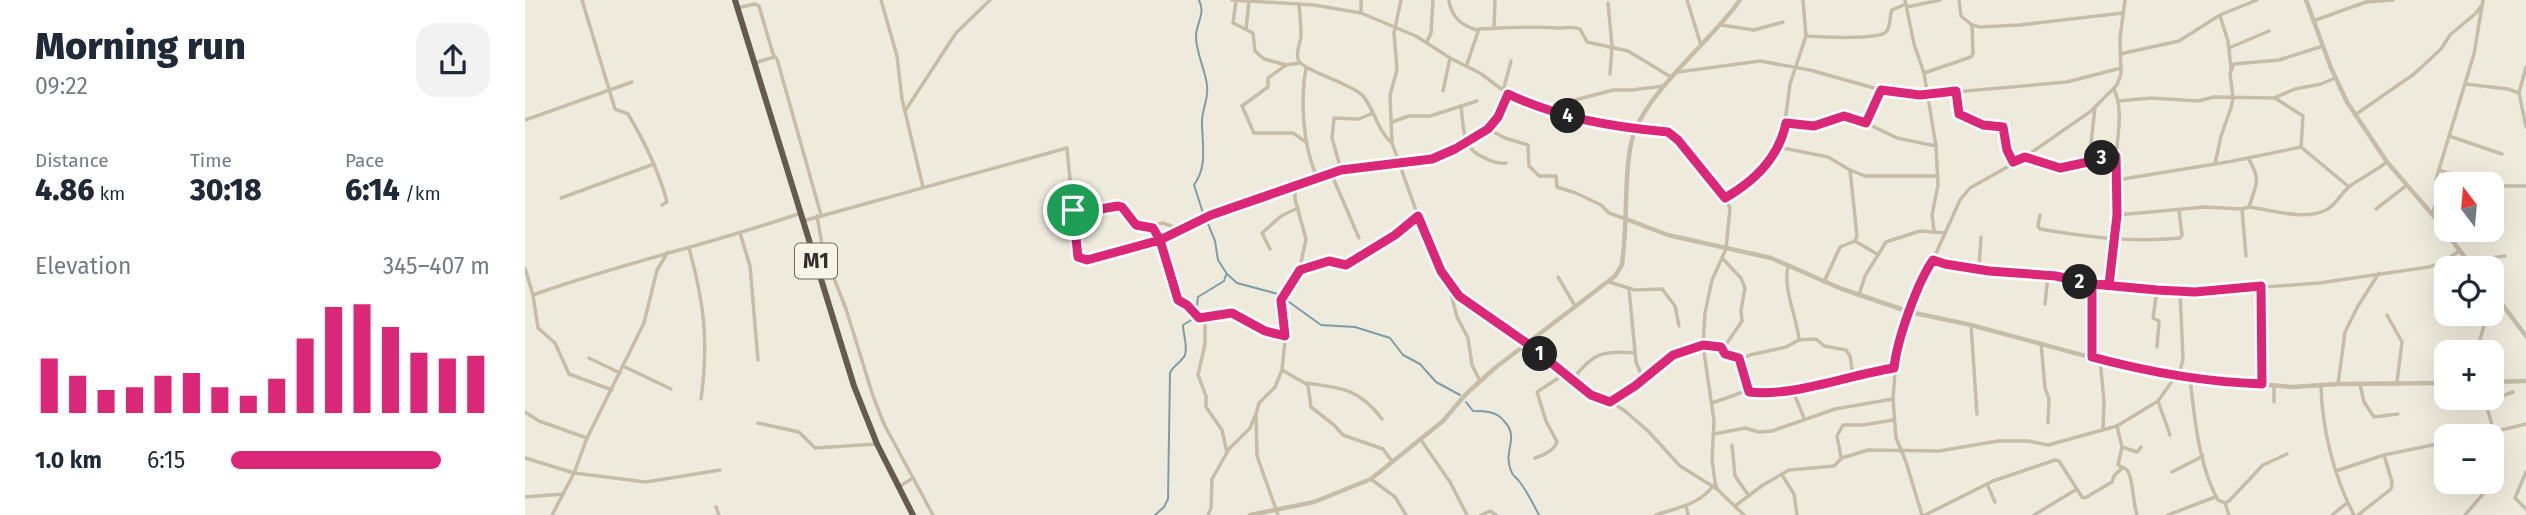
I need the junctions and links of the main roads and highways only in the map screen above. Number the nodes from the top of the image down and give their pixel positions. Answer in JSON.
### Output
{"nodes":[{"id":1,"x":736,"y":4,"type":"edge"},
{"id":2,"x":913,"y":515,"type":"edge"}],
"edges":[{"from":1,"to":2,"type":"highway","number":"M1"}]}
